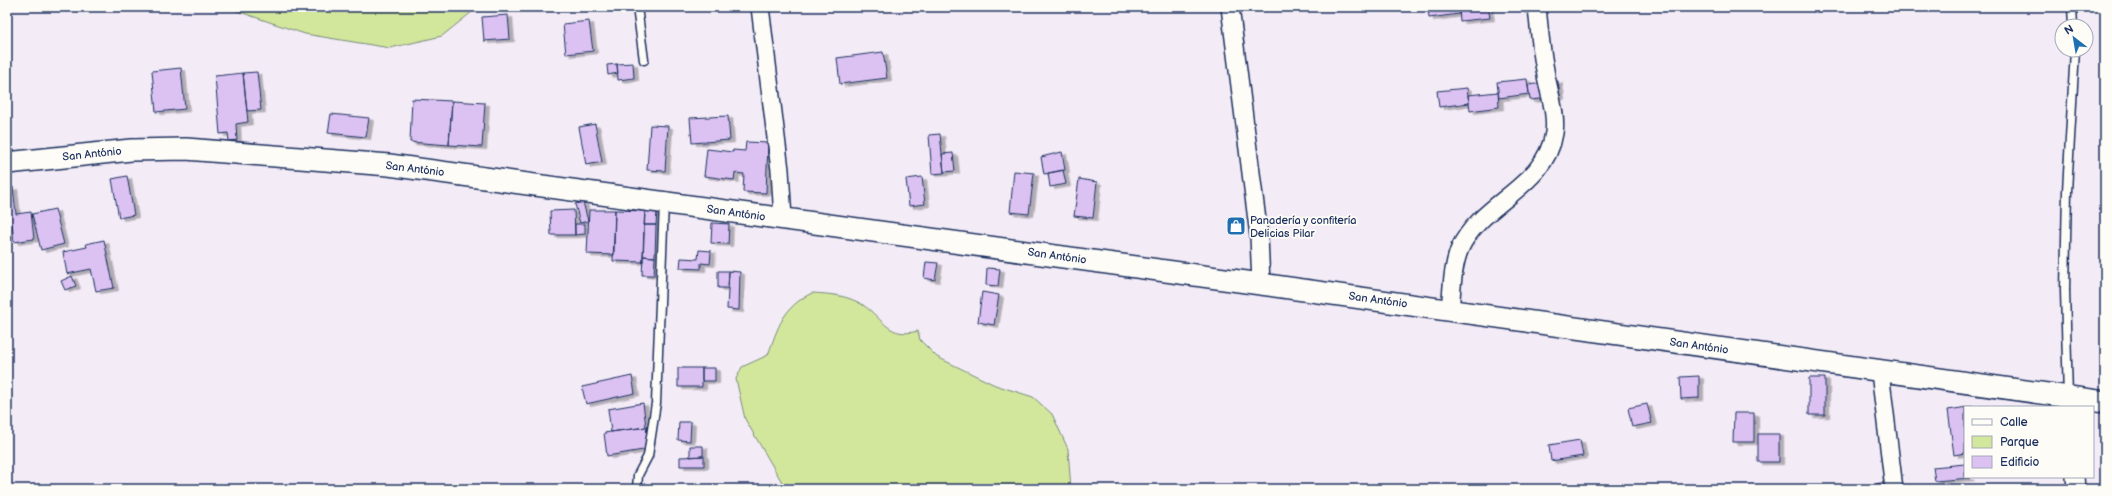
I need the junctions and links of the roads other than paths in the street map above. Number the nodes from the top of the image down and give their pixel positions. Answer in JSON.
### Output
{"nodes":[{"id":1,"x":637,"y":7,"type":"edge"},
{"id":2,"x":760,"y":7,"type":"edge"},
{"id":3,"x":1230,"y":7,"type":"edge"},
{"id":4,"x":1537,"y":7,"type":"edge"},
{"id":5,"x":2072,"y":7,"type":"edge"},
{"id":6,"x":2073,"y":18,"type":"edge"},
{"id":7,"x":2075,"y":58,"type":"edge"},
{"id":8,"x":644,"y":60,"type":"dead end"},
{"id":9,"x":7,"y":164,"type":"edge"},
{"id":10,"x":664,"y":203,"type":"junction"},
{"id":11,"x":783,"y":219,"type":"junction"},
{"id":12,"x":1261,"y":284,"type":"junction"},
{"id":13,"x":1450,"y":311,"type":"junction"},
{"id":14,"x":1880,"y":372,"type":"junction"},
{"id":15,"x":2069,"y":402,"type":"edge"},
{"id":16,"x":2105,"y":402,"type":"edge"},
{"id":17,"x":2075,"y":478,"type":"edge"},
{"id":18,"x":637,"y":489,"type":"edge"},
{"id":19,"x":1894,"y":489,"type":"edge"},
{"id":20,"x":2076,"y":489,"type":"edge"}],
"edges":[{"from":1,"to":8,"type":"lane"},
{"from":2,"to":11,"type":"street"},
{"from":3,"to":12,"type":"street"},
{"from":4,"to":13,"type":"street"},
{"from":5,"to":6,"type":"lane"},
{"from":7,"to":15,"type":"lane"},
{"from":9,"to":10,"type":"street","name":"San António"},
{"from":10,"to":11,"type":"street","name":"San António"},
{"from":10,"to":18,"type":"lane"},
{"from":11,"to":12,"type":"street","name":"San António"},
{"from":12,"to":13,"type":"street","name":"San António"},
{"from":13,"to":14,"type":"street","name":"San António"},
{"from":14,"to":15,"type":"street","name":"San António"},
{"from":14,"to":19,"type":"street"},
{"from":15,"to":16,"type":"street","name":"San António"},
{"from":17,"to":20,"type":"street"}]}
